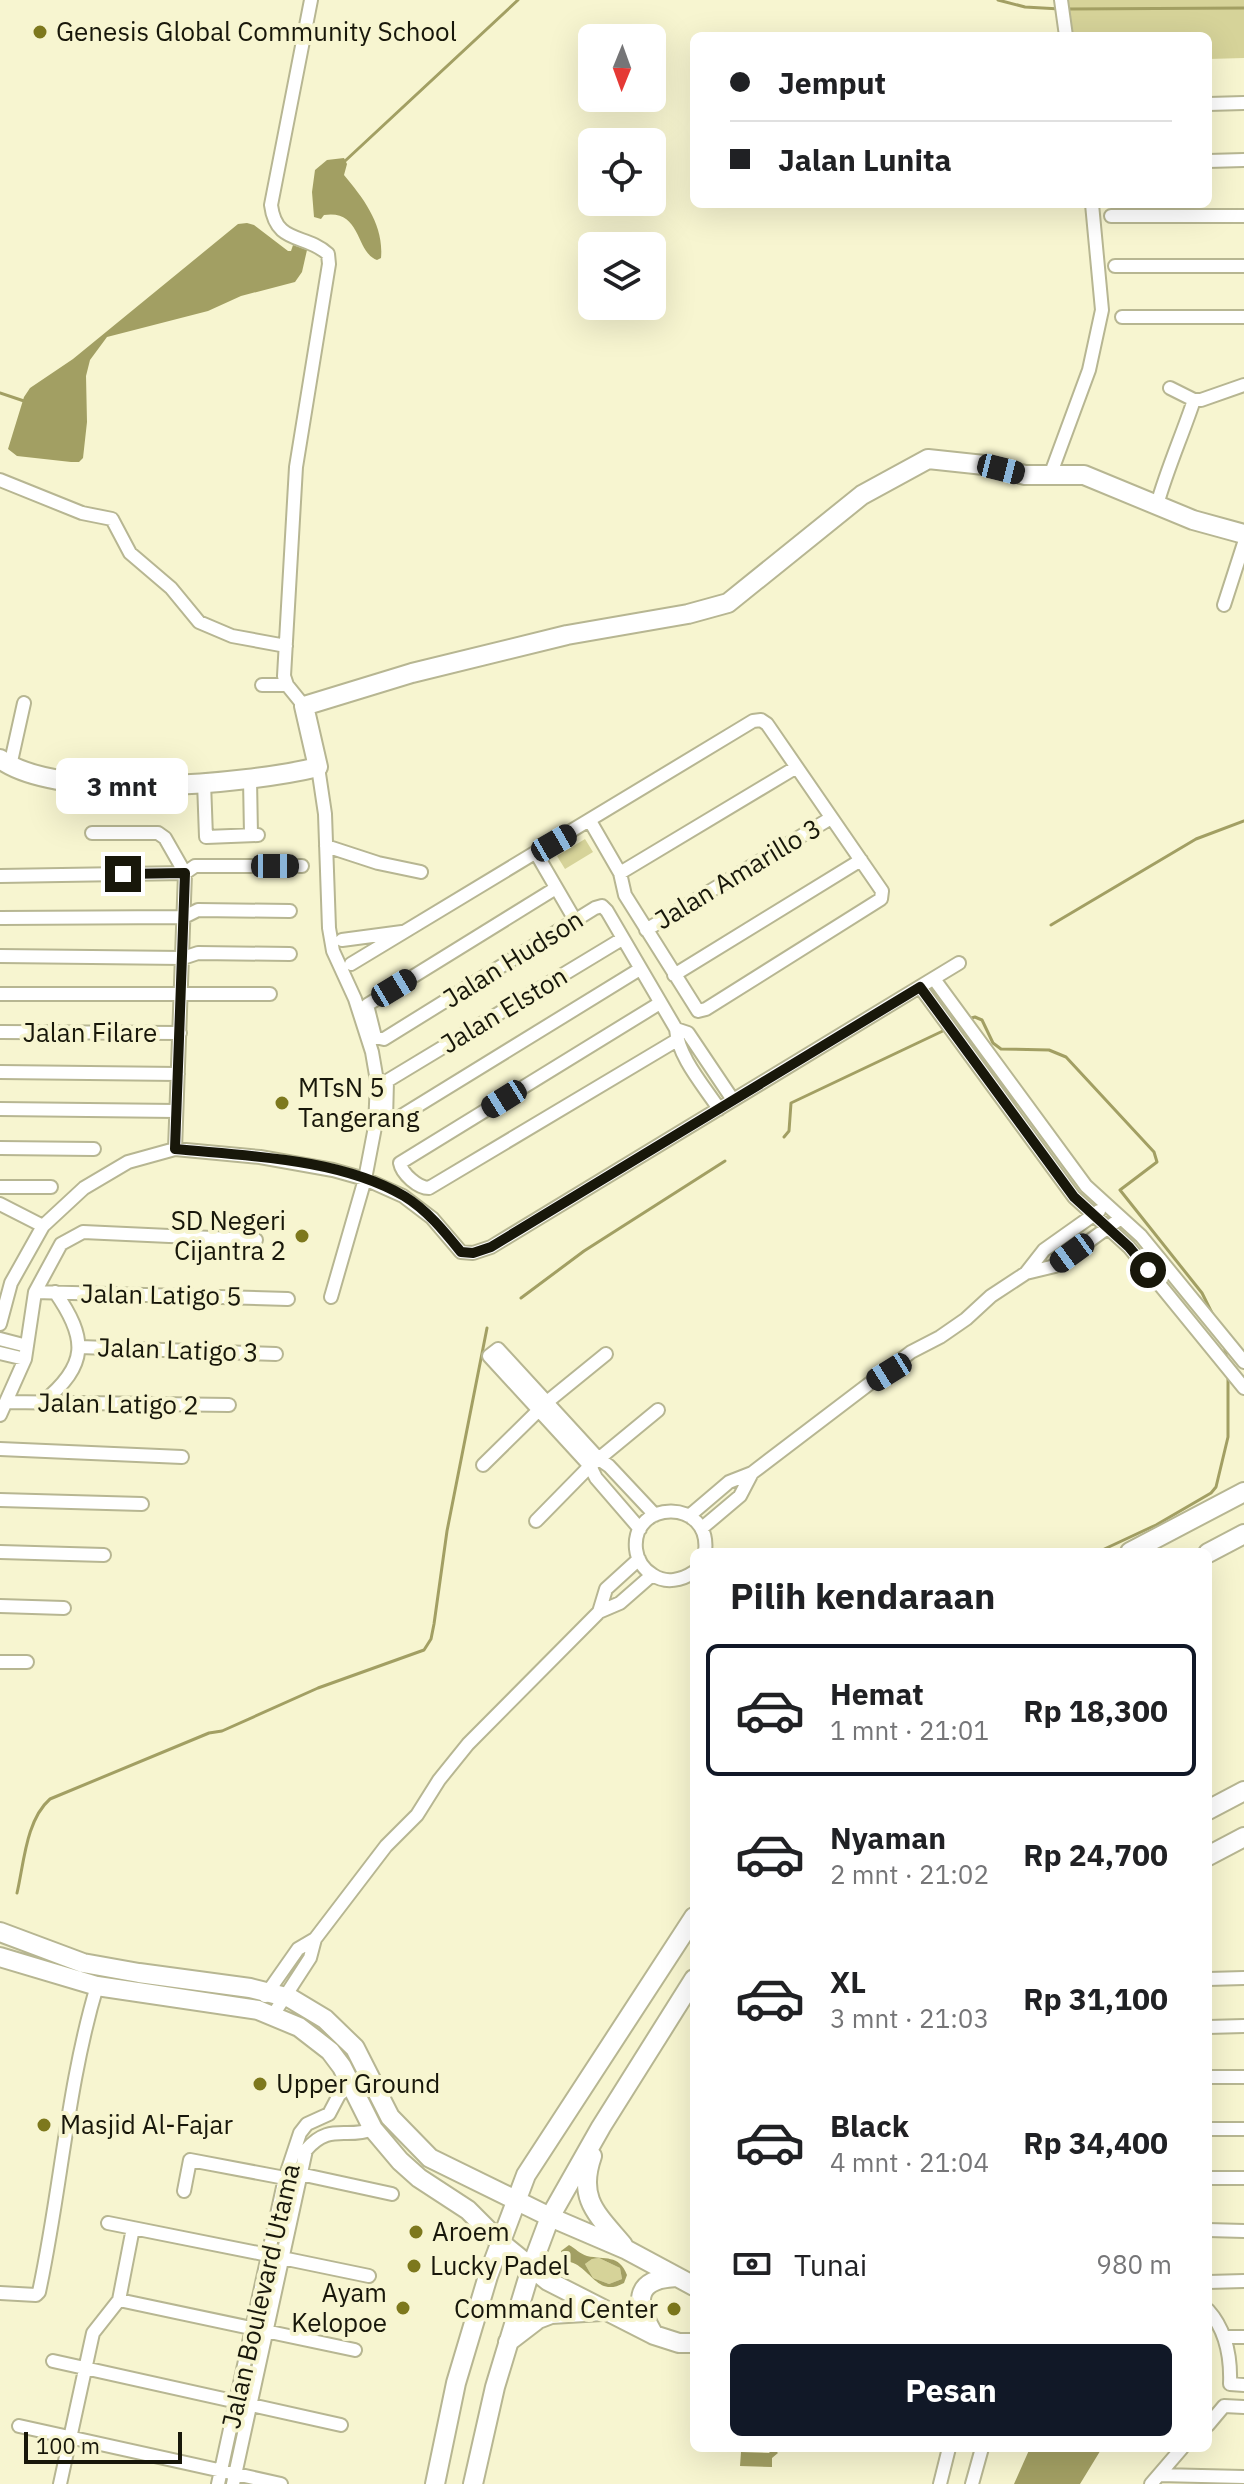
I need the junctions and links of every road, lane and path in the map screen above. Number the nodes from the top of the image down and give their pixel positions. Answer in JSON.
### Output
{"nodes":[{"id":1,"x":311,"y":0,"type":"edge"},
{"id":2,"x":1061,"y":0,"type":"edge"},
{"id":3,"x":1065,"y":32,"type":"edge"},
{"id":4,"x":1244,"y":103,"type":"edge"},
{"id":5,"x":1212,"y":104,"type":"edge"},
{"id":6,"x":1244,"y":160,"type":"edge"},
{"id":7,"x":1212,"y":161,"type":"edge"},
{"id":8,"x":1092,"y":208,"type":"edge"},
{"id":9,"x":1111,"y":216,"type":"dead end"},
{"id":10,"x":1244,"y":216,"type":"edge"},
{"id":11,"x":1115,"y":266,"type":"dead end"},
{"id":12,"x":1244,"y":266,"type":"edge"},
{"id":13,"x":1122,"y":317,"type":"dead end"},
{"id":14,"x":1244,"y":317,"type":"edge"},
{"id":15,"x":1244,"y":385,"type":"edge"},
{"id":16,"x":1170,"y":388,"type":"dead end"},
{"id":17,"x":1194,"y":400,"type":"junction"},
{"id":18,"x":1051,"y":473,"type":"junction"},
{"id":19,"x":0,"y":480,"type":"edge"},
{"id":20,"x":1157,"y":505,"type":"junction"},
{"id":21,"x":1244,"y":534,"type":"edge"},
{"id":22,"x":1244,"y":543,"type":"edge"},
{"id":23,"x":1224,"y":605,"type":"dead end"},
{"id":24,"x":286,"y":646,"type":"junction"},
{"id":25,"x":262,"y":685,"type":"dead end"},
{"id":26,"x":287,"y":685,"type":"junction"},
{"id":27,"x":24,"y":703,"type":"dead end"},
{"id":28,"x":304,"y":706,"type":"junction"},
{"id":29,"x":5,"y":762,"type":"edge"},
{"id":30,"x":318,"y":767,"type":"junction"},
{"id":31,"x":795,"y":768,"type":"junction"},
{"id":32,"x":250,"y":779,"type":"junction"},
{"id":33,"x":204,"y":782,"type":"junction"},
{"id":34,"x":831,"y":818,"type":"junction"},
{"id":35,"x":590,"y":821,"type":"junction"},
{"id":36,"x":92,"y":833,"type":"dead end"},
{"id":37,"x":326,"y":846,"type":"junction"},
{"id":38,"x":536,"y":853,"type":"junction"},
{"id":39,"x":861,"y":860,"type":"junction"},
{"id":40,"x":302,"y":866,"type":"dead end"},
{"id":41,"x":421,"y":872,"type":"dead end"},
{"id":42,"x":185,"y":873,"type":"junction"},
{"id":43,"x":620,"y":873,"type":"junction"},
{"id":44,"x":0,"y":876,"type":"edge"},
{"id":45,"x":556,"y":888,"type":"junction"},
{"id":46,"x":290,"y":911,"type":"dead end"},
{"id":47,"x":184,"y":917,"type":"junction"},
{"id":48,"x":0,"y":918,"type":"edge"},
{"id":49,"x":575,"y":920,"type":"junction"},
{"id":50,"x":646,"y":930,"type":"junction"},
{"id":51,"x":406,"y":932,"type":"junction"},
{"id":52,"x":622,"y":939,"type":"junction"},
{"id":53,"x":342,"y":940,"type":"dead end"},
{"id":54,"x":290,"y":954,"type":"dead end"},
{"id":55,"x":0,"y":956,"type":"edge"},
{"id":56,"x":183,"y":958,"type":"junction"},
{"id":57,"x":959,"y":963,"type":"dead end"},
{"id":58,"x":351,"y":964,"type":"dead end"},
{"id":59,"x":640,"y":969,"type":"junction"},
{"id":60,"x":674,"y":975,"type":"junction"},
{"id":61,"x":934,"y":979,"type":"junction"},
{"id":62,"x":648,"y":983,"type":"junction"},
{"id":63,"x":920,"y":987,"type":"junction"},
{"id":64,"x":0,"y":994,"type":"edge"},
{"id":65,"x":270,"y":994,"type":"dead end"},
{"id":66,"x":180,"y":996,"type":"junction"},
{"id":67,"x":658,"y":1000,"type":"junction"},
{"id":68,"x":0,"y":1032,"type":"edge"},
{"id":69,"x":180,"y":1033,"type":"junction"},
{"id":70,"x":676,"y":1035,"type":"junction"},
{"id":71,"x":0,"y":1072,"type":"edge"},
{"id":72,"x":178,"y":1074,"type":"junction"},
{"id":73,"x":733,"y":1100,"type":"junction"},
{"id":74,"x":0,"y":1109,"type":"edge"},
{"id":75,"x":719,"y":1109,"type":"junction"},
{"id":76,"x":176,"y":1111,"type":"junction"},
{"id":77,"x":0,"y":1148,"type":"edge"},
{"id":78,"x":94,"y":1149,"type":"dead end"},
{"id":79,"x":175,"y":1149,"type":"junction"},
{"id":80,"x":365,"y":1179,"type":"junction"},
{"id":81,"x":0,"y":1187,"type":"edge"},
{"id":82,"x":51,"y":1187,"type":"dead end"},
{"id":83,"x":0,"y":1204,"type":"edge"},
{"id":84,"x":1107,"y":1205,"type":"junction"},
{"id":85,"x":1093,"y":1215,"type":"junction"},
{"id":86,"x":1121,"y":1218,"type":"junction"},
{"id":87,"x":43,"y":1226,"type":"junction"},
{"id":88,"x":1107,"y":1228,"type":"junction"},
{"id":89,"x":256,"y":1240,"type":"dead end"},
{"id":90,"x":1026,"y":1273,"type":"junction"},
{"id":91,"x":6,"y":1281,"type":"edge"},
{"id":92,"x":35,"y":1292,"type":"junction"},
{"id":93,"x":55,"y":1292,"type":"junction"},
{"id":94,"x":331,"y":1297,"type":"dead end"},
{"id":95,"x":288,"y":1299,"type":"dead end"},
{"id":96,"x":0,"y":1324,"type":"edge"},
{"id":97,"x":0,"y":1339,"type":"edge"},
{"id":98,"x":80,"y":1347,"type":"junction"},
{"id":99,"x":26,"y":1352,"type":"junction"},
{"id":100,"x":494,"y":1352,"type":"dead end"},
{"id":101,"x":0,"y":1353,"type":"edge"},
{"id":102,"x":276,"y":1354,"type":"dead end"},
{"id":103,"x":606,"y":1354,"type":"dead end"},
{"id":104,"x":1244,"y":1362,"type":"edge"},
{"id":105,"x":1244,"y":1388,"type":"edge"},
{"id":106,"x":7,"y":1402,"type":"junction"},
{"id":107,"x":43,"y":1402,"type":"junction"},
{"id":108,"x":229,"y":1405,"type":"dead end"},
{"id":109,"x":542,"y":1406,"type":"junction"},
{"id":110,"x":658,"y":1410,"type":"dead end"},
{"id":111,"x":0,"y":1415,"type":"edge"},
{"id":112,"x":0,"y":1449,"type":"edge"},
{"id":113,"x":182,"y":1457,"type":"dead end"},
{"id":114,"x":595,"y":1463,"type":"junction"},
{"id":115,"x":483,"y":1465,"type":"dead end"},
{"id":116,"x":752,"y":1473,"type":"junction"},
{"id":117,"x":1244,"y":1492,"type":"edge"},
{"id":118,"x":0,"y":1500,"type":"edge"},
{"id":119,"x":142,"y":1504,"type":"dead end"},
{"id":120,"x":655,"y":1515,"type":"junction"},
{"id":121,"x":689,"y":1516,"type":"junction"},
{"id":122,"x":536,"y":1521,"type":"dead end"},
{"id":123,"x":702,"y":1528,"type":"junction"},
{"id":124,"x":640,"y":1529,"type":"junction"},
{"id":125,"x":1244,"y":1534,"type":"edge"},
{"id":126,"x":704,"y":1548,"type":"edge"},
{"id":127,"x":1138,"y":1548,"type":"edge"},
{"id":128,"x":1212,"y":1551,"type":"edge"},
{"id":129,"x":0,"y":1552,"type":"edge"},
{"id":130,"x":104,"y":1555,"type":"dead end"},
{"id":131,"x":639,"y":1559,"type":"junction"},
{"id":132,"x":652,"y":1575,"type":"junction"},
{"id":133,"x":690,"y":1577,"type":"edge"},
{"id":134,"x":0,"y":1606,"type":"edge"},
{"id":135,"x":64,"y":1608,"type":"dead end"},
{"id":136,"x":599,"y":1612,"type":"junction"},
{"id":137,"x":0,"y":1662,"type":"edge"},
{"id":138,"x":27,"y":1662,"type":"dead end"},
{"id":139,"x":1244,"y":1791,"type":"edge"},
{"id":140,"x":1212,"y":1808,"type":"edge"},
{"id":141,"x":1244,"y":1837,"type":"edge"},
{"id":142,"x":1212,"y":1854,"type":"edge"},
{"id":143,"x":690,"y":1923,"type":"edge"},
{"id":144,"x":6,"y":1935,"type":"edge"},
{"id":145,"x":1,"y":1959,"type":"edge"},
{"id":146,"x":1243,"y":1977,"type":"edge"},
{"id":147,"x":1212,"y":1979,"type":"edge"},
{"id":148,"x":690,"y":1985,"type":"edge"},
{"id":149,"x":97,"y":1986,"type":"junction"},
{"id":150,"x":275,"y":1994,"type":"junction"},
{"id":151,"x":266,"y":2013,"type":"junction"},
{"id":152,"x":1244,"y":2026,"type":"edge"},
{"id":153,"x":1212,"y":2027,"type":"edge"},
{"id":154,"x":1212,"y":2077,"type":"edge"},
{"id":155,"x":1244,"y":2077,"type":"edge"},
{"id":156,"x":352,"y":2084,"type":"junction"},
{"id":157,"x":329,"y":2114,"type":"junction"},
{"id":158,"x":390,"y":2117,"type":"junction"},
{"id":159,"x":601,"y":2127,"type":"junction"},
{"id":160,"x":373,"y":2129,"type":"junction"},
{"id":161,"x":1212,"y":2129,"type":"edge"},
{"id":162,"x":1244,"y":2129,"type":"edge"},
{"id":163,"x":335,"y":2131,"type":"junction"},
{"id":164,"x":300,"y":2174,"type":"junction"},
{"id":165,"x":285,"y":2178,"type":"junction"},
{"id":166,"x":1212,"y":2178,"type":"edge"},
{"id":167,"x":1244,"y":2178,"type":"edge"},
{"id":168,"x":184,"y":2191,"type":"dead end"},
{"id":169,"x":392,"y":2194,"type":"dead end"},
{"id":170,"x":517,"y":2199,"type":"junction"},
{"id":171,"x":550,"y":2217,"type":"junction"},
{"id":172,"x":108,"y":2223,"type":"dead end"},
{"id":173,"x":133,"y":2228,"type":"junction"},
{"id":174,"x":1212,"y":2230,"type":"edge"},
{"id":175,"x":1244,"y":2231,"type":"edge"},
{"id":176,"x":500,"y":2242,"type":"junction"},
{"id":177,"x":627,"y":2250,"type":"junction"},
{"id":178,"x":268,"y":2255,"type":"junction"},
{"id":179,"x":282,"y":2258,"type":"junction"},
{"id":180,"x":532,"y":2265,"type":"junction"},
{"id":181,"x":369,"y":2276,"type":"dead end"},
{"id":182,"x":677,"y":2277,"type":"junction"},
{"id":183,"x":1244,"y":2281,"type":"edge"},
{"id":184,"x":1212,"y":2282,"type":"edge"},
{"id":185,"x":690,"y":2284,"type":"edge"},
{"id":186,"x":0,"y":2293,"type":"edge"},
{"id":187,"x":119,"y":2300,"type":"junction"},
{"id":188,"x":604,"y":2311,"type":"junction"},
{"id":189,"x":1212,"y":2317,"type":"edge"},
{"id":190,"x":252,"y":2328,"type":"junction"},
{"id":191,"x":267,"y":2331,"type":"junction"},
{"id":192,"x":654,"y":2335,"type":"junction"},
{"id":193,"x":1224,"y":2337,"type":"junction"},
{"id":194,"x":1244,"y":2337,"type":"edge"},
{"id":195,"x":508,"y":2342,"type":"junction"},
{"id":196,"x":690,"y":2343,"type":"edge"},
{"id":197,"x":355,"y":2350,"type":"dead end"},
{"id":198,"x":53,"y":2361,"type":"dead end"},
{"id":199,"x":84,"y":2368,"type":"junction"},
{"id":200,"x":1244,"y":2385,"type":"edge"},
{"id":201,"x":236,"y":2402,"type":"junction"},
{"id":202,"x":251,"y":2405,"type":"junction"},
{"id":203,"x":1244,"y":2407,"type":"edge"},
{"id":204,"x":1212,"y":2420,"type":"edge"},
{"id":205,"x":341,"y":2425,"type":"dead end"},
{"id":206,"x":19,"y":2426,"type":"dead end"},
{"id":207,"x":70,"y":2437,"type":"junction"},
{"id":208,"x":948,"y":2452,"type":"edge"},
{"id":209,"x":981,"y":2452,"type":"edge"},
{"id":210,"x":1179,"y":2452,"type":"edge"},
{"id":211,"x":220,"y":2477,"type":"edge"},
{"id":212,"x":1244,"y":2477,"type":"edge"},
{"id":213,"x":234,"y":2479,"type":"edge"},
{"id":214,"x":1155,"y":2480,"type":"edge"},
{"id":215,"x":60,"y":2484,"type":"edge"},
{"id":216,"x":281,"y":2484,"type":"edge"},
{"id":217,"x":435,"y":2484,"type":"edge"},
{"id":218,"x":473,"y":2484,"type":"edge"},
{"id":219,"x":940,"y":2484,"type":"edge"},
{"id":220,"x":972,"y":2484,"type":"edge"}],
"edges":[{"from":1,"to":24,"type":"street"},
{"from":2,"to":3,"type":"street"},
{"from":4,"to":5,"type":"street"},
{"from":6,"to":7,"type":"street"},
{"from":8,"to":18,"type":"street"},
{"from":9,"to":10,"type":"street"},
{"from":11,"to":12,"type":"street"},
{"from":13,"to":14,"type":"street"},
{"from":15,"to":17,"type":"street"},
{"from":16,"to":17,"type":"street"},
{"from":17,"to":20,"type":"street"},
{"from":18,"to":20,"type":"main road"},
{"from":18,"to":28,"type":"main road"},
{"from":19,"to":24,"type":"street"},
{"from":20,"to":21,"type":"main road"},
{"from":22,"to":23,"type":"street"},
{"from":24,"to":26,"type":"street"},
{"from":25,"to":26,"type":"street"},
{"from":26,"to":28,"type":"street"},
{"from":27,"to":29,"type":"street"},
{"from":28,"to":30,"type":"main road"},
{"from":29,"to":33,"type":"main road"},
{"from":30,"to":32,"type":"main road"},
{"from":30,"to":37,"type":"street"},
{"from":31,"to":34,"type":"street"},
{"from":31,"to":35,"type":"street"},
{"from":31,"to":43,"type":"street"},
{"from":32,"to":33,"type":"main road"},
{"from":32,"to":33,"type":"street"},
{"from":34,"to":39,"type":"street"},
{"from":34,"to":50,"type":"street","name":"Jalan Amarillo 3"},
{"from":35,"to":38,"type":"street"},
{"from":35,"to":43,"type":"street"},
{"from":36,"to":42,"type":"street"},
{"from":37,"to":41,"type":"street"},
{"from":37,"to":80,"type":"street"},
{"from":38,"to":45,"type":"street"},
{"from":38,"to":51,"type":"street"},
{"from":39,"to":60,"type":"street"},
{"from":39,"to":60,"type":"street"},
{"from":40,"to":42,"type":"street"},
{"from":42,"to":44,"type":"street"},
{"from":42,"to":47,"type":"street"},
{"from":43,"to":50,"type":"street"},
{"from":45,"to":49,"type":"street"},
{"from":45,"to":49,"type":"street","name":"Jalan Hudson"},
{"from":46,"to":47,"type":"street"},
{"from":47,"to":48,"type":"street"},
{"from":47,"to":56,"type":"street"},
{"from":49,"to":52,"type":"street","name":"Jalan Hudson"},
{"from":50,"to":60,"type":"street"},
{"from":51,"to":53,"type":"street"},
{"from":51,"to":58,"type":"street"},
{"from":52,"to":59,"type":"street"},
{"from":52,"to":59,"type":"street","name":"Jalan Elston"},
{"from":54,"to":56,"type":"street"},
{"from":55,"to":56,"type":"street"},
{"from":56,"to":66,"type":"street"},
{"from":57,"to":61,"type":"street"},
{"from":59,"to":62,"type":"street"},
{"from":60,"to":62,"type":"street"},
{"from":60,"to":67,"type":"street"},
{"from":61,"to":63,"type":"street"},
{"from":61,"to":84,"type":"street"},
{"from":62,"to":67,"type":"street"},
{"from":63,"to":73,"type":"street"},
{"from":63,"to":85,"type":"street"},
{"from":64,"to":66,"type":"street"},
{"from":65,"to":66,"type":"street"},
{"from":66,"to":69,"type":"street"},
{"from":67,"to":70,"type":"street"},
{"from":67,"to":70,"type":"street"},
{"from":68,"to":69,"type":"street","name":"Jalan Filare"},
{"from":69,"to":72,"type":"street"},
{"from":70,"to":73,"type":"street"},
{"from":70,"to":75,"type":"street"},
{"from":71,"to":72,"type":"street"},
{"from":72,"to":76,"type":"street"},
{"from":73,"to":75,"type":"street"},
{"from":74,"to":76,"type":"street"},
{"from":75,"to":80,"type":"street"},
{"from":76,"to":79,"type":"street"},
{"from":77,"to":78,"type":"street"},
{"from":79,"to":80,"type":"street"},
{"from":79,"to":87,"type":"street"},
{"from":80,"to":94,"type":"street"},
{"from":81,"to":82,"type":"street"},
{"from":83,"to":87,"type":"street"},
{"from":84,"to":85,"type":"street"},
{"from":84,"to":86,"type":"street"},
{"from":85,"to":88,"type":"street"},
{"from":85,"to":90,"type":"street"},
{"from":86,"to":88,"type":"street"},
{"from":86,"to":104,"type":"street"},
{"from":87,"to":91,"type":"street"},
{"from":88,"to":90,"type":"street"},
{"from":88,"to":105,"type":"street"},
{"from":89,"to":92,"type":"street"},
{"from":90,"to":116,"type":"street"},
{"from":91,"to":96,"type":"street"},
{"from":92,"to":93,"type":"street","name":"Jalan Latigo 5"},
{"from":92,"to":99,"type":"street"},
{"from":93,"to":95,"type":"street","name":"Jalan Latigo 5"},
{"from":93,"to":98,"type":"street"},
{"from":97,"to":99,"type":"street"},
{"from":98,"to":102,"type":"street","name":"Jalan Latigo 3"},
{"from":98,"to":107,"type":"street"},
{"from":99,"to":101,"type":"street"},
{"from":99,"to":106,"type":"street"},
{"from":100,"to":109,"type":"street"},
{"from":103,"to":109,"type":"street"},
{"from":106,"to":107,"type":"street","name":"Jalan Latigo 2"},
{"from":106,"to":111,"type":"street"},
{"from":107,"to":108,"type":"street","name":"Jalan Latigo 2"},
{"from":109,"to":114,"type":"street"},
{"from":109,"to":115,"type":"street"},
{"from":110,"to":114,"type":"street"},
{"from":112,"to":113,"type":"street"},
{"from":114,"to":120,"type":"street"},
{"from":114,"to":122,"type":"street"},
{"from":114,"to":124,"type":"street"},
{"from":116,"to":121,"type":"street"},
{"from":116,"to":123,"type":"street"},
{"from":117,"to":127,"type":"main road"},
{"from":118,"to":119,"type":"street"},
{"from":120,"to":121,"type":"street"},
{"from":120,"to":124,"type":"street"},
{"from":121,"to":123,"type":"street"},
{"from":123,"to":126,"type":"street"},
{"from":124,"to":131,"type":"street"},
{"from":125,"to":128,"type":"main road"},
{"from":129,"to":130,"type":"street"},
{"from":131,"to":132,"type":"street"},
{"from":131,"to":136,"type":"street"},
{"from":132,"to":133,"type":"street"},
{"from":132,"to":136,"type":"street"},
{"from":134,"to":135,"type":"street"},
{"from":136,"to":150,"type":"street"},
{"from":137,"to":138,"type":"street"},
{"from":139,"to":140,"type":"main road"},
{"from":141,"to":142,"type":"main road"},
{"from":143,"to":170,"type":"main road"},
{"from":144,"to":145,"type":"main road"},
{"from":144,"to":150,"type":"main road"},
{"from":145,"to":149,"type":"main road"},
{"from":146,"to":147,"type":"street"},
{"from":148,"to":159,"type":"main road"},
{"from":149,"to":151,"type":"main road"},
{"from":149,"to":186,"type":"street"},
{"from":150,"to":151,"type":"street"},
{"from":150,"to":158,"type":"main road"},
{"from":151,"to":156,"type":"main road"},
{"from":152,"to":153,"type":"street"},
{"from":154,"to":155,"type":"street"},
{"from":156,"to":157,"type":"street","name":"Jalan Boulevard Utama"},
{"from":156,"to":160,"type":"main road"},
{"from":157,"to":163,"type":"street"},
{"from":157,"to":165,"type":"street","name":"Jalan Boulevard Utama"},
{"from":158,"to":160,"type":"main road"},
{"from":158,"to":170,"type":"main road"},
{"from":159,"to":171,"type":"main road"},
{"from":159,"to":177,"type":"main road"},
{"from":160,"to":163,"type":"street"},
{"from":160,"to":176,"type":"main road"},
{"from":161,"to":162,"type":"street"},
{"from":163,"to":164,"type":"street","name":"Jalan Boulevard Utama"},
{"from":164,"to":165,"type":"street"},
{"from":164,"to":169,"type":"street"},
{"from":164,"to":179,"type":"street","name":"Jalan Boulevard Utama"},
{"from":165,"to":168,"type":"street"},
{"from":165,"to":178,"type":"street","name":"Jalan Boulevard Utama"},
{"from":166,"to":167,"type":"street"},
{"from":170,"to":171,"type":"main road"},
{"from":170,"to":176,"type":"main road"},
{"from":171,"to":177,"type":"main road"},
{"from":171,"to":180,"type":"main road"},
{"from":172,"to":173,"type":"street"},
{"from":173,"to":178,"type":"street"},
{"from":173,"to":187,"type":"street"},
{"from":174,"to":175,"type":"street"},
{"from":176,"to":180,"type":"main road"},
{"from":176,"to":217,"type":"main road"},
{"from":177,"to":182,"type":"main road"},
{"from":178,"to":190,"type":"street","name":"Jalan Boulevard Utama"},
{"from":179,"to":181,"type":"street"},
{"from":179,"to":191,"type":"street","name":"Jalan Boulevard Utama"},
{"from":180,"to":188,"type":"main road"},
{"from":180,"to":195,"type":"main road"},
{"from":182,"to":185,"type":"main road"},
{"from":182,"to":192,"type":"main road"},
{"from":183,"to":184,"type":"street"},
{"from":187,"to":190,"type":"street"},
{"from":187,"to":199,"type":"street"},
{"from":188,"to":192,"type":"main road"},
{"from":188,"to":195,"type":"main road"},
{"from":189,"to":193,"type":"street"},
{"from":190,"to":191,"type":"street"},
{"from":190,"to":201,"type":"street","name":"Jalan Boulevard Utama"},
{"from":191,"to":197,"type":"street"},
{"from":191,"to":202,"type":"street","name":"Jalan Boulevard Utama"},
{"from":192,"to":196,"type":"main road"},
{"from":193,"to":194,"type":"street"},
{"from":193,"to":200,"type":"street"},
{"from":195,"to":218,"type":"main road"},
{"from":198,"to":199,"type":"street"},
{"from":199,"to":201,"type":"street"},
{"from":199,"to":207,"type":"street"},
{"from":201,"to":202,"type":"street"},
{"from":201,"to":211,"type":"street","name":"Jalan Boulevard Utama"},
{"from":202,"to":205,"type":"street"},
{"from":202,"to":213,"type":"street","name":"Jalan Boulevard Utama"},
{"from":203,"to":204,"type":"street"},
{"from":206,"to":207,"type":"street"},
{"from":207,"to":211,"type":"street"},
{"from":207,"to":215,"type":"street"},
{"from":208,"to":219,"type":"street"},
{"from":209,"to":220,"type":"street"},
{"from":210,"to":214,"type":"street"},
{"from":211,"to":213,"type":"street"},
{"from":212,"to":214,"type":"street"},
{"from":213,"to":216,"type":"street"}]}
